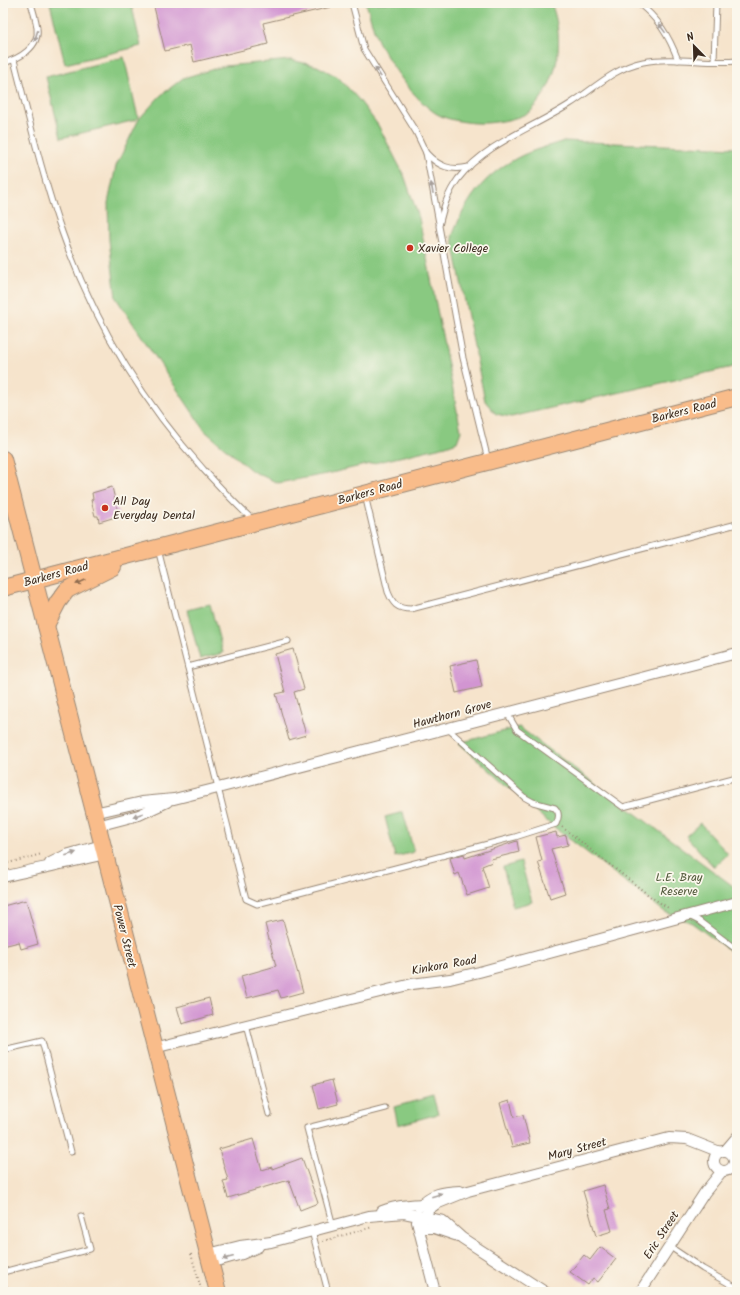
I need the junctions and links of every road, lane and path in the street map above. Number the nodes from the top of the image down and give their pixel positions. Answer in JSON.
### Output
{"nodes":[{"id":1,"x":31,"y":3,"type":"edge"},
{"id":2,"x":352,"y":3,"type":"edge"},
{"id":3,"x":638,"y":3,"type":"edge"},
{"id":4,"x":716,"y":3,"type":"edge"},
{"id":5,"x":14,"y":60,"type":"junction"},
{"id":6,"x":678,"y":60,"type":"junction"},
{"id":7,"x":714,"y":61,"type":"junction"},
{"id":8,"x":737,"y":61,"type":"edge"},
{"id":9,"x":3,"y":63,"type":"edge"},
{"id":10,"x":426,"y":154,"type":"junction"},
{"id":11,"x":469,"y":167,"type":"junction"},
{"id":12,"x":439,"y":226,"type":"junction"},
{"id":13,"x":737,"y":397,"type":"edge"},
{"id":14,"x":3,"y":459,"type":"edge"},
{"id":15,"x":488,"y":461,"type":"junction"},
{"id":16,"x":364,"y":494,"type":"junction"},
{"id":17,"x":255,"y":522,"type":"junction"},
{"id":18,"x":737,"y":524,"type":"edge"},
{"id":19,"x":158,"y":546,"type":"junction"},
{"id":20,"x":140,"y":551,"type":"junction"},
{"id":21,"x":35,"y":580,"type":"junction"},
{"id":22,"x":3,"y":588,"type":"edge"},
{"id":23,"x":46,"y":625,"type":"junction"},
{"id":24,"x":288,"y":641,"type":"dead end"},
{"id":25,"x":737,"y":653,"type":"edge"},
{"id":26,"x":188,"y":667,"type":"junction"},
{"id":27,"x":507,"y":714,"type":"junction"},
{"id":28,"x":448,"y":729,"type":"junction"},
{"id":29,"x":737,"y":777,"type":"edge"},
{"id":30,"x":218,"y":788,"type":"junction"},
{"id":31,"x":174,"y":799,"type":"junction"},
{"id":32,"x":96,"y":820,"type":"junction"},
{"id":33,"x":557,"y":822,"type":"junction"},
{"id":34,"x":103,"y":850,"type":"junction"},
{"id":35,"x":3,"y":877,"type":"edge"},
{"id":36,"x":737,"y":902,"type":"edge"},
{"id":37,"x":688,"y":916,"type":"junction"},
{"id":38,"x":737,"y":950,"type":"edge"},
{"id":39,"x":246,"y":1025,"type":"junction"},
{"id":40,"x":154,"y":1048,"type":"junction"},
{"id":41,"x":3,"y":1050,"type":"edge"},
{"id":42,"x":385,"y":1108,"type":"dead end"},
{"id":43,"x":269,"y":1114,"type":"dead end"},
{"id":44,"x":737,"y":1137,"type":"edge"},
{"id":45,"x":692,"y":1141,"type":"junction"},
{"id":46,"x":71,"y":1152,"type":"dead end"},
{"id":47,"x":731,"y":1155,"type":"edge"},
{"id":48,"x":723,"y":1169,"type":"edge"},
{"id":49,"x":468,"y":1191,"type":"junction"},
{"id":50,"x":420,"y":1205,"type":"junction"},
{"id":51,"x":433,"y":1206,"type":"junction"},
{"id":52,"x":81,"y":1216,"type":"dead end"},
{"id":53,"x":369,"y":1216,"type":"junction"},
{"id":54,"x":419,"y":1216,"type":"junction"},
{"id":55,"x":333,"y":1226,"type":"junction"},
{"id":56,"x":375,"y":1227,"type":"dead end"},
{"id":57,"x":419,"y":1228,"type":"junction"},
{"id":58,"x":312,"y":1231,"type":"junction"},
{"id":59,"x":462,"y":1238,"type":"junction"},
{"id":60,"x":316,"y":1243,"type":"junction"},
{"id":61,"x":669,"y":1246,"type":"junction"},
{"id":62,"x":191,"y":1254,"type":"dead end"},
{"id":63,"x":209,"y":1259,"type":"junction"},
{"id":64,"x":3,"y":1272,"type":"edge"},
{"id":65,"x":737,"y":1288,"type":"edge"},
{"id":66,"x":202,"y":1292,"type":"edge"},
{"id":67,"x":218,"y":1292,"type":"edge"},
{"id":68,"x":328,"y":1292,"type":"edge"},
{"id":69,"x":435,"y":1292,"type":"edge"},
{"id":70,"x":545,"y":1292,"type":"edge"},
{"id":71,"x":640,"y":1292,"type":"edge"}],
"edges":[{"from":1,"to":5,"type":"lane","one_way":true},
{"from":10,"to":2,"type":"lane","one_way":true},
{"from":6,"to":3,"type":"lane","one_way":true},
{"from":4,"to":7,"type":"lane"},
{"from":5,"to":9,"type":"lane"},
{"from":5,"to":17,"type":"lane"},
{"from":6,"to":7,"type":"lane"},
{"from":6,"to":11,"type":"lane"},
{"from":7,"to":8,"type":"lane"},
{"from":10,"to":11,"type":"lane"},
{"from":12,"to":10,"type":"lane","one_way":true},
{"from":11,"to":12,"type":"lane"},
{"from":12,"to":15,"type":"lane"},
{"from":13,"to":15,"type":"main road","name":"Barkers Road"},
{"from":14,"to":21,"type":"main road","name":"Power Street"},
{"from":15,"to":16,"type":"main road","name":"Barkers Road"},
{"from":16,"to":17,"type":"main road","name":"Barkers Road"},
{"from":16,"to":18,"type":"lane"},
{"from":17,"to":19,"type":"main road","name":"Barkers Road"},
{"from":19,"to":20,"type":"main road","name":"Barkers Road"},
{"from":19,"to":26,"type":"lane"},
{"from":20,"to":21,"type":"main road","name":"Barkers Road"},
{"from":20,"to":23,"type":"main road","one_way":true},
{"from":21,"to":22,"type":"main road","name":"Barkers Road"},
{"from":21,"to":23,"type":"main road","name":"Power Street"},
{"from":23,"to":32,"type":"main road","name":"Power Street"},
{"from":24,"to":26,"type":"lane"},
{"from":25,"to":27,"type":"street","name":"Hawthorn Grove"},
{"from":26,"to":30,"type":"lane"},
{"from":27,"to":28,"type":"street","name":"Hawthorn Grove"},
{"from":27,"to":29,"type":"lane"},
{"from":28,"to":30,"type":"street","name":"Hawthorn Grove"},
{"from":28,"to":33,"type":"lane"},
{"from":30,"to":31,"type":"street","name":"Hawthorn Grove"},
{"from":30,"to":33,"type":"lane"},
{"from":31,"to":32,"type":"street","name":"Hawthorn Grove"},
{"from":31,"to":32,"type":"street","name":"Hawthorn Grove","one_way":true},
{"from":32,"to":34,"type":"main road","name":"Power Street"},
{"from":33,"to":37,"type":"path"},
{"from":34,"to":35,"type":"street"},
{"from":34,"to":40,"type":"main road","name":"Power Street"},
{"from":36,"to":37,"type":"street","name":"Kinkora Road"},
{"from":37,"to":38,"type":"lane"},
{"from":37,"to":39,"type":"street","name":"Kinkora Road"},
{"from":39,"to":40,"type":"street","name":"Kinkora Road"},
{"from":39,"to":43,"type":"lane"},
{"from":40,"to":63,"type":"main road","name":"Power Street"},
{"from":41,"to":46,"type":"lane"},
{"from":42,"to":55,"type":"lane"},
{"from":44,"to":47,"type":"street"},
{"from":45,"to":47,"type":"street","name":"Mary Street"},
{"from":45,"to":48,"type":"street"},
{"from":45,"to":49,"type":"street","name":"Mary Street"},
{"from":47,"to":48,"type":"street"},
{"from":47,"to":48,"type":"street"},
{"from":48,"to":61,"type":"street","name":"Eric Street"},
{"from":50,"to":49,"type":"street","name":"Mary Street","one_way":true},
{"from":49,"to":51,"type":"street","name":"Mary Street"},
{"from":50,"to":51,"type":"street","name":"Mary Street"},
{"from":50,"to":53,"type":"street","name":"Mary Street"},
{"from":50,"to":54,"type":"street"},
{"from":51,"to":54,"type":"street","name":"Mary Street"},
{"from":52,"to":64,"type":"lane"},
{"from":53,"to":54,"type":"street","name":"Mary Street"},
{"from":53,"to":55,"type":"street","name":"Mary Street"},
{"from":54,"to":57,"type":"street"},
{"from":54,"to":59,"type":"street"},
{"from":55,"to":58,"type":"street","name":"Mary Street"},
{"from":56,"to":60,"type":"path"},
{"from":57,"to":59,"type":"street"},
{"from":57,"to":69,"type":"street"},
{"from":58,"to":60,"type":"lane"},
{"from":58,"to":63,"type":"street","name":"Mary Street"},
{"from":59,"to":70,"type":"street"},
{"from":60,"to":68,"type":"lane"},
{"from":61,"to":65,"type":"lane"},
{"from":61,"to":71,"type":"street","name":"Eric Street"},
{"from":62,"to":66,"type":"path"},
{"from":63,"to":67,"type":"main road","name":"Power Street"}]}
